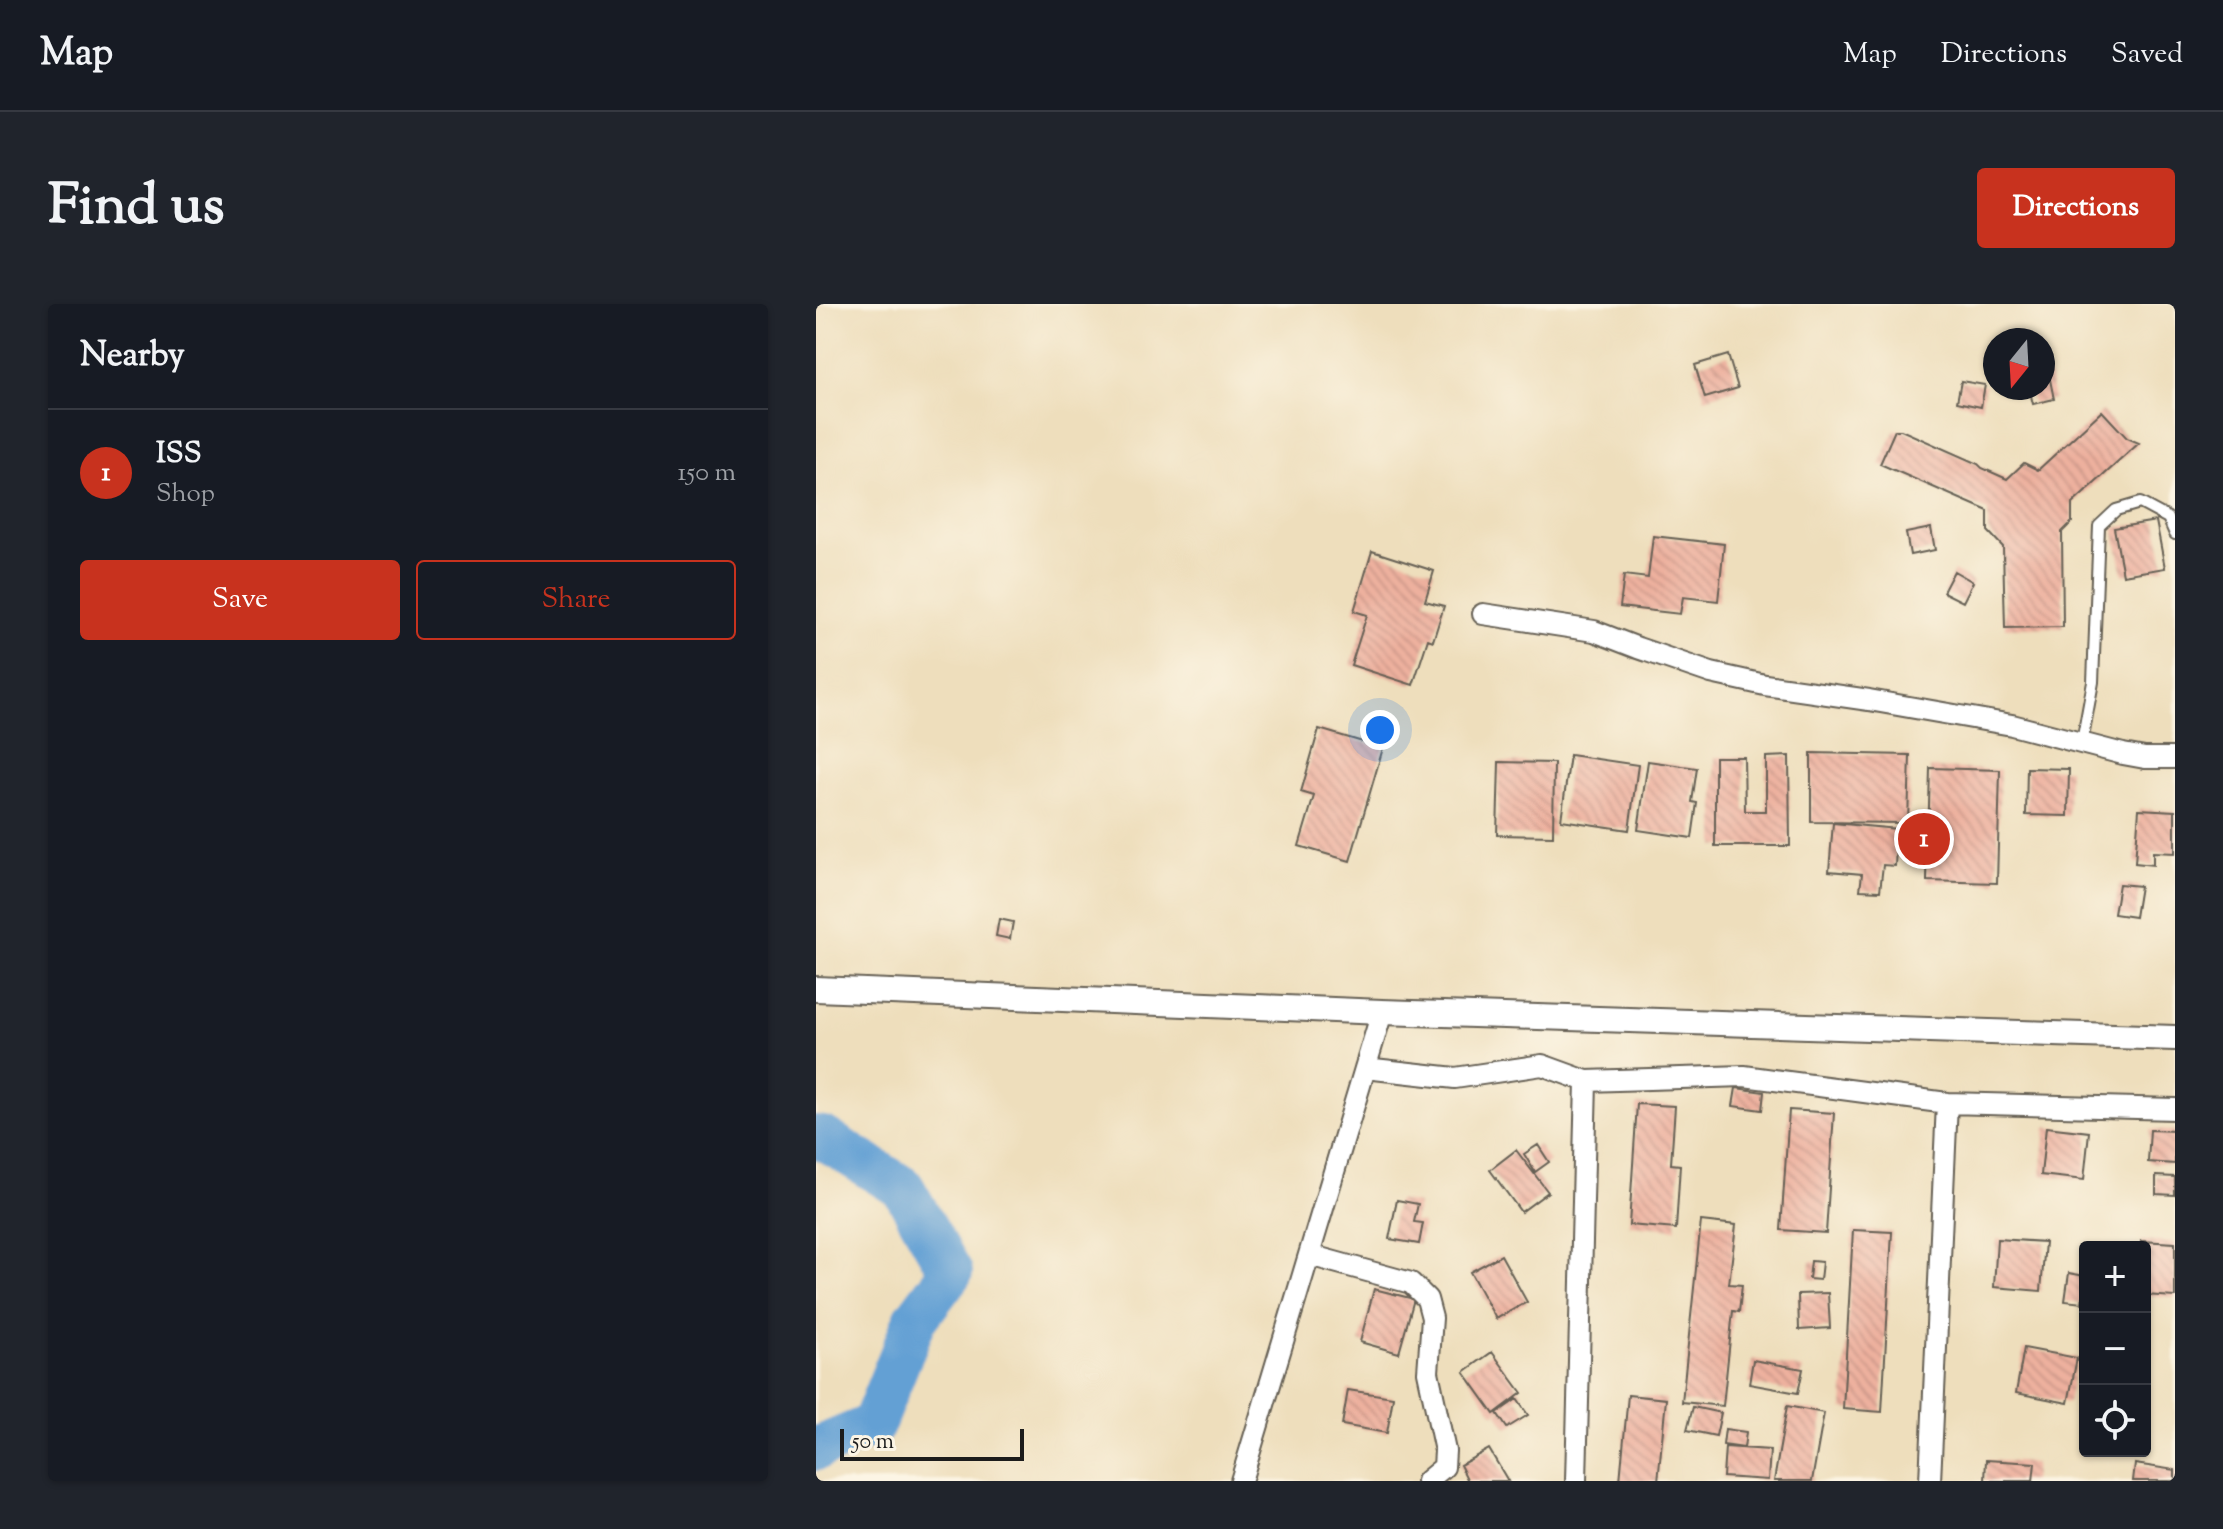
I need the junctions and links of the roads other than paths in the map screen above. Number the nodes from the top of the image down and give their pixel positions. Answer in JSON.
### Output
{"nodes":[{"id":1,"x":2175,"y":534,"type":"edge"},
{"id":2,"x":1483,"y":614,"type":"dead end"},
{"id":3,"x":2082,"y":742,"type":"junction"},
{"id":4,"x":2175,"y":758,"type":"edge"},
{"id":5,"x":816,"y":989,"type":"edge"},
{"id":6,"x":1382,"y":1012,"type":"junction"},
{"id":7,"x":2175,"y":1038,"type":"edge"},
{"id":8,"x":1365,"y":1068,"type":"junction"},
{"id":9,"x":1586,"y":1081,"type":"junction"},
{"id":10,"x":1947,"y":1103,"type":"junction"},
{"id":11,"x":2175,"y":1109,"type":"edge"},
{"id":12,"x":1309,"y":1255,"type":"junction"},
{"id":13,"x":1241,"y":1481,"type":"edge"},
{"id":14,"x":1427,"y":1481,"type":"edge"},
{"id":15,"x":1576,"y":1481,"type":"edge"},
{"id":16,"x":1930,"y":1481,"type":"edge"}],
"edges":[{"from":1,"to":3,"type":"lane"},
{"from":2,"to":3,"type":"street"},
{"from":3,"to":4,"type":"street"},
{"from":5,"to":6,"type":"street"},
{"from":6,"to":7,"type":"street"},
{"from":6,"to":8,"type":"street"},
{"from":8,"to":9,"type":"street"},
{"from":8,"to":12,"type":"street"},
{"from":9,"to":10,"type":"street"},
{"from":9,"to":15,"type":"street"},
{"from":10,"to":11,"type":"street"},
{"from":10,"to":16,"type":"street"},
{"from":12,"to":13,"type":"street"},
{"from":12,"to":14,"type":"street"}]}
